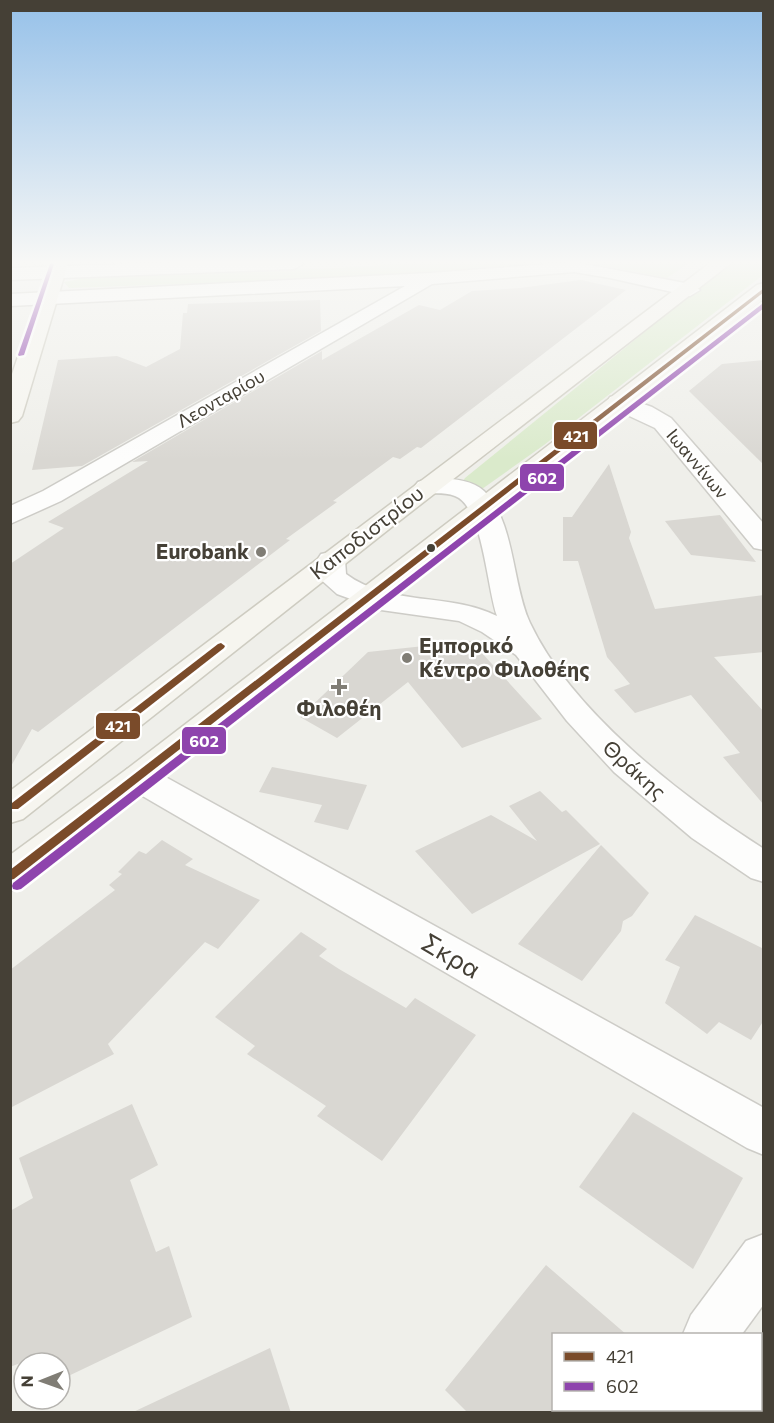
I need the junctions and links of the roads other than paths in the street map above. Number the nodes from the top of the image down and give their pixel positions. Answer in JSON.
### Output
{"nodes":[{"id":1,"x":19,"y":326,"type":"edge"},
{"id":2,"x":25,"y":326,"type":"edge"},
{"id":3,"x":347,"y":326,"type":"edge"},
{"id":4,"x":641,"y":326,"type":"edge"},
{"id":5,"x":717,"y":326,"type":"edge"},
{"id":6,"x":10,"y":351,"type":"edge"},
{"id":7,"x":618,"y":402,"type":"junction"},
{"id":8,"x":10,"y":416,"type":"edge"},
{"id":9,"x":427,"y":487,"type":"junction"},
{"id":10,"x":483,"y":508,"type":"junction"},
{"id":11,"x":10,"y":516,"type":"edge"},
{"id":12,"x":764,"y":542,"type":"edge"},
{"id":13,"x":331,"y":560,"type":"junction"},
{"id":14,"x":370,"y":597,"type":"junction"},
{"id":15,"x":527,"y":648,"type":"junction"},
{"id":16,"x":139,"y":778,"type":"junction"},
{"id":17,"x":17,"y":801,"type":"edge"},
{"id":18,"x":764,"y":868,"type":"edge"},
{"id":19,"x":10,"y":876,"type":"edge"},
{"id":20,"x":764,"y":1133,"type":"edge"},
{"id":21,"x":764,"y":1259,"type":"edge"},
{"id":22,"x":711,"y":1333,"type":"edge"}],
"edges":[{"from":1,"to":6,"type":"main road"},
{"from":2,"to":8,"type":"main road"},
{"from":3,"to":11,"type":"street","name":"Λεονταρίου"},
{"from":4,"to":9,"type":"main road","name":"Καποδιστρίου"},
{"from":5,"to":7,"type":"main road"},
{"from":7,"to":10,"type":"main road"},
{"from":7,"to":12,"type":"street","name":"Ιωαννίνων"},
{"from":9,"to":10,"type":"street"},
{"from":9,"to":13,"type":"main road","name":"Καποδιστρίου"},
{"from":10,"to":14,"type":"main road"},
{"from":10,"to":15,"type":"street","name":"Θράκης"},
{"from":13,"to":14,"type":"street","name":"Θράκης"},
{"from":13,"to":17,"type":"main road","name":"Καποδιστρίου"},
{"from":14,"to":15,"type":"street","name":"Θράκης"},
{"from":14,"to":16,"type":"main road"},
{"from":15,"to":18,"type":"street","name":"Θράκης"},
{"from":16,"to":19,"type":"main road"},
{"from":16,"to":20,"type":"street","name":"Σκρα"},
{"from":21,"to":22,"type":"street"}]}
